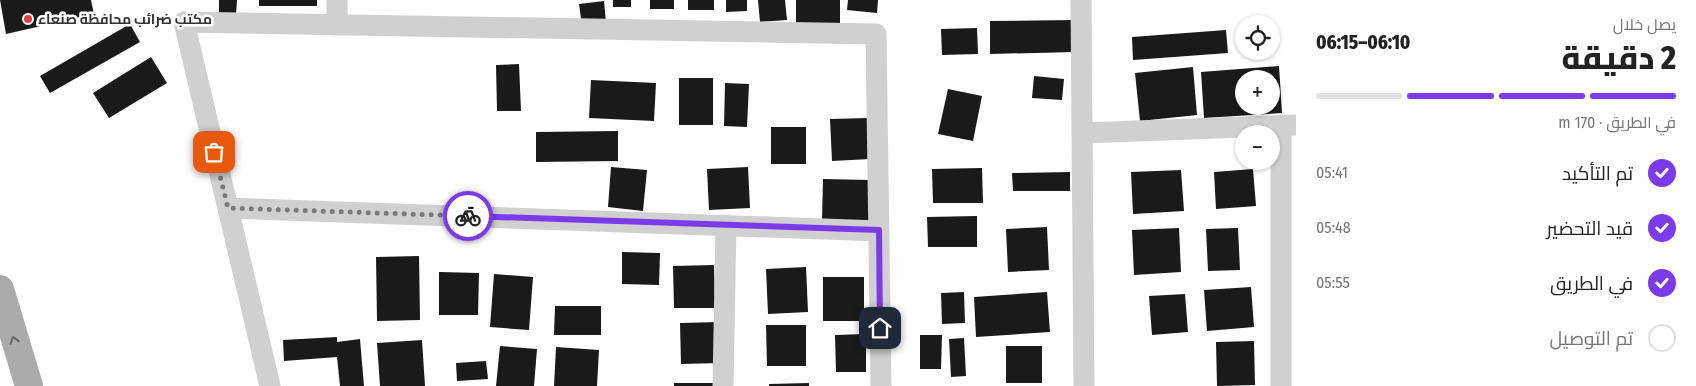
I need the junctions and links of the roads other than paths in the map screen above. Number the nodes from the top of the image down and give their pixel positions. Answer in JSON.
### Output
{"nodes":[{"id":1,"x":337,"y":0,"type":"edge"},
{"id":2,"x":1081,"y":0,"type":"edge"},
{"id":3,"x":337,"y":25,"type":"junction"},
{"id":4,"x":1288,"y":125,"type":"edge"},
{"id":5,"x":1082,"y":133,"type":"junction"},
{"id":6,"x":228,"y":208,"type":"junction"},
{"id":7,"x":726,"y":225,"type":"junction"},
{"id":8,"x":879,"y":230,"type":"junction"},
{"id":9,"x":0,"y":289,"type":"edge"},
{"id":10,"x":30,"y":386,"type":"edge"},
{"id":11,"x":270,"y":386,"type":"edge"},
{"id":12,"x":723,"y":386,"type":"edge"},
{"id":13,"x":881,"y":386,"type":"edge"},
{"id":14,"x":1084,"y":386,"type":"edge"},
{"id":15,"x":1281,"y":386,"type":"edge"}],
"edges":[{"from":1,"to":3,"type":"street"},
{"from":2,"to":5,"type":"street"},
{"from":3,"to":6,"type":"street"},
{"from":3,"to":8,"type":"street"},
{"from":4,"to":5,"type":"street"},
{"from":4,"to":15,"type":"street"},
{"from":5,"to":14,"type":"street"},
{"from":6,"to":7,"type":"street"},
{"from":6,"to":11,"type":"street"},
{"from":7,"to":8,"type":"street"},
{"from":7,"to":12,"type":"street"},
{"from":8,"to":13,"type":"street"},
{"from":10,"to":9,"type":"main road","one_way":true}]}
